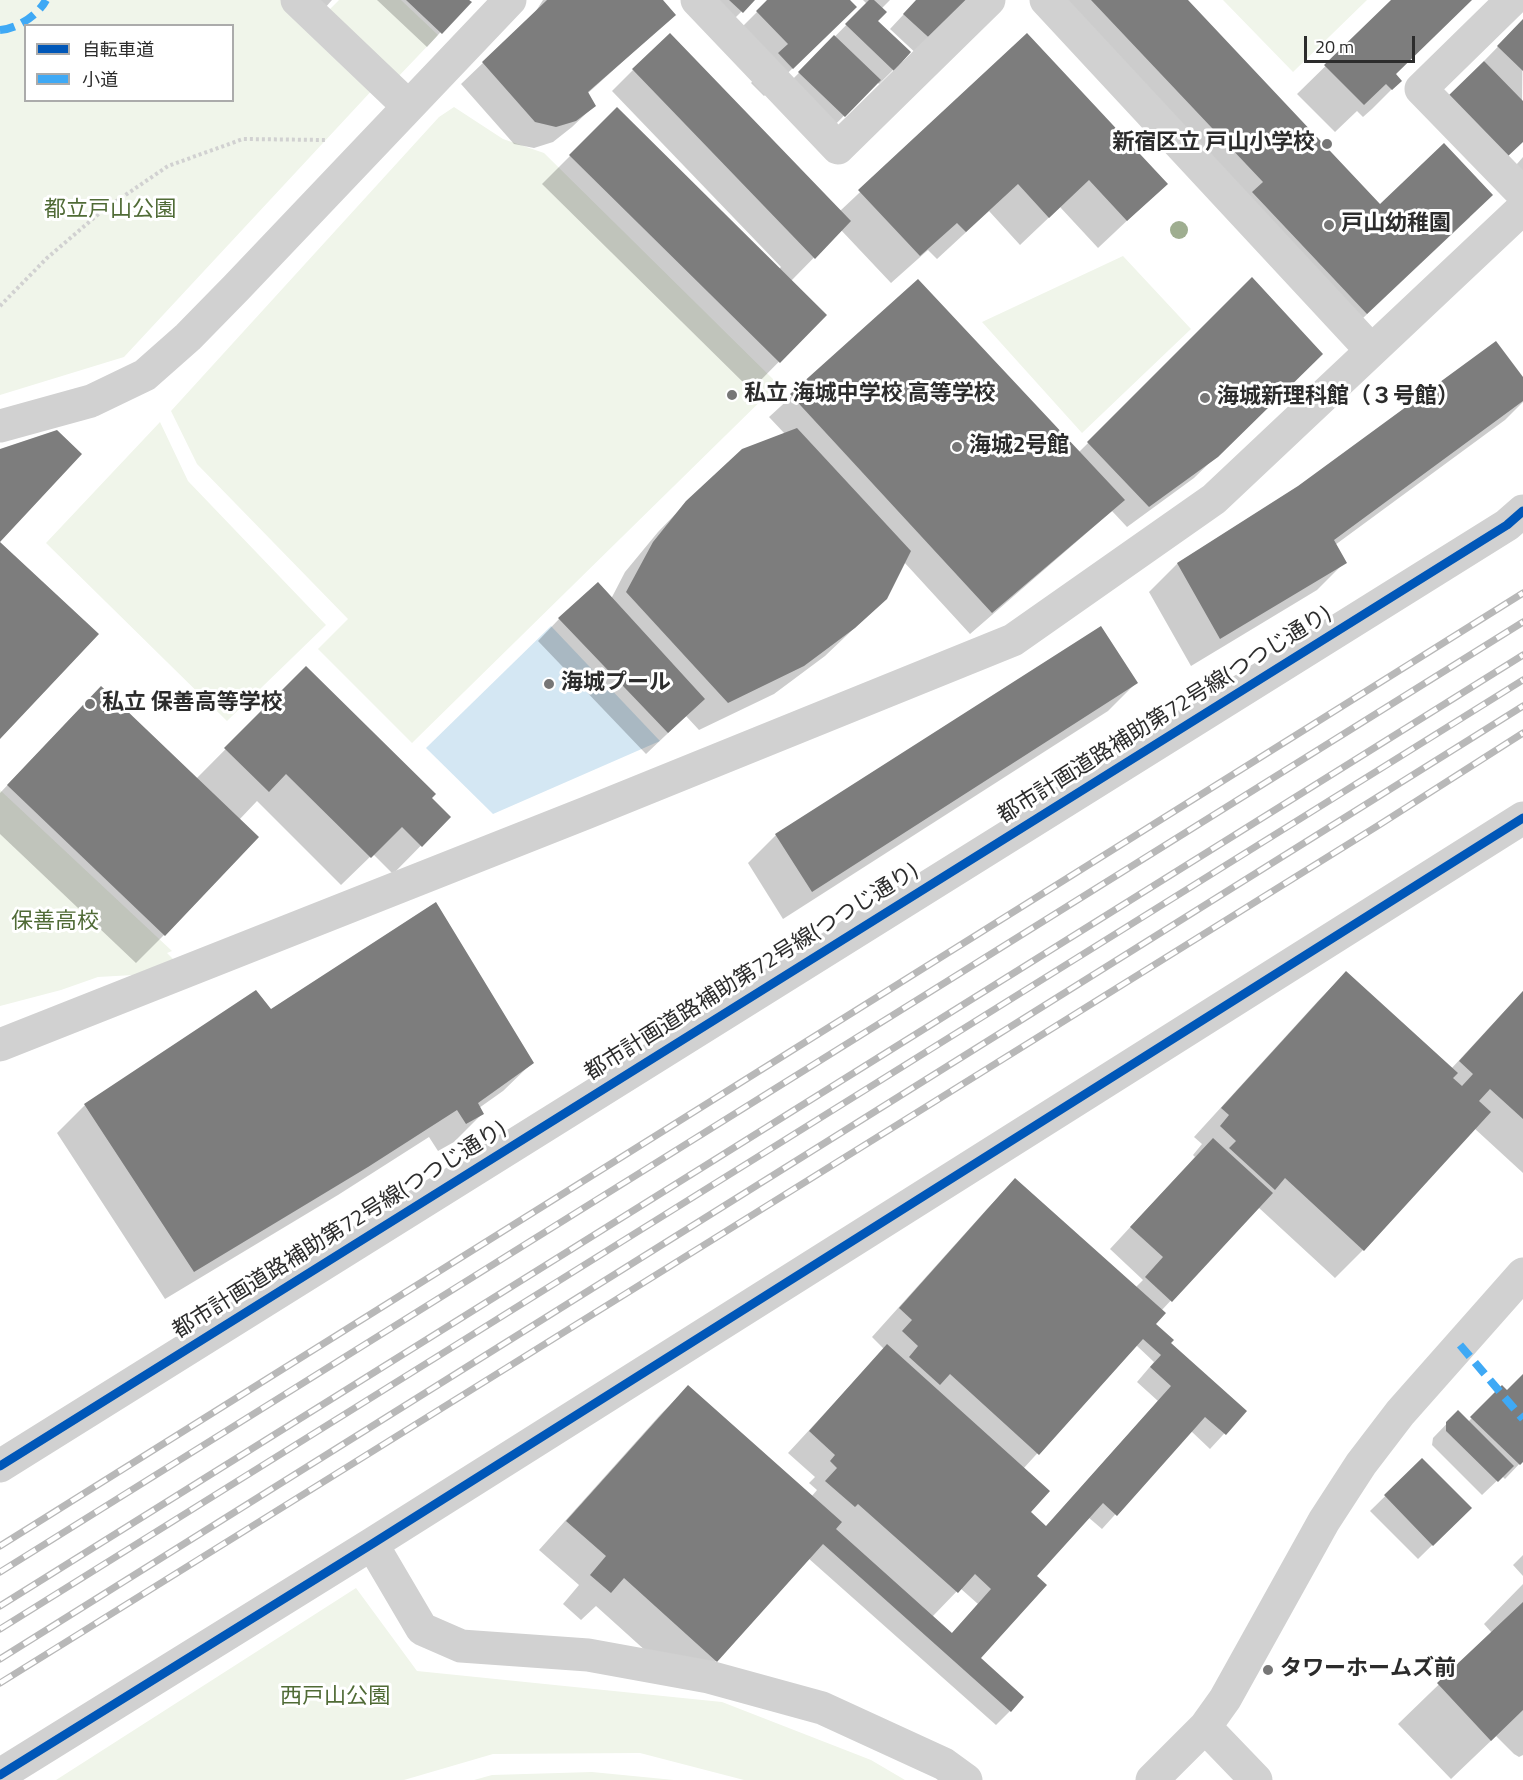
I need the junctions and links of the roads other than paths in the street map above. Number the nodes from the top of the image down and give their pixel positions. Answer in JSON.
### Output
{"nodes":[{"id":1,"x":297,"y":0,"type":"edge"},
{"id":2,"x":510,"y":0,"type":"edge"},
{"id":3,"x":697,"y":0,"type":"edge"},
{"id":4,"x":989,"y":0,"type":"edge"},
{"id":5,"x":1046,"y":0,"type":"edge"},
{"id":6,"x":1512,"y":0,"type":"edge"},
{"id":7,"x":408,"y":106,"type":"junction"},
{"id":8,"x":1523,"y":194,"type":"edge"},
{"id":9,"x":1523,"y":208,"type":"edge"},
{"id":10,"x":1371,"y":350,"type":"junction"},
{"id":11,"x":0,"y":426,"type":"edge"},
{"id":12,"x":1523,"y":511,"type":"edge"},
{"id":13,"x":1523,"y":818,"type":"edge"},
{"id":14,"x":0,"y":1045,"type":"edge"},
{"id":15,"x":1523,"y":1274,"type":"edge"},
{"id":16,"x":0,"y":1466,"type":"edge"},
{"id":17,"x":372,"y":1544,"type":"junction"},
{"id":18,"x":1205,"y":1727,"type":"junction"},
{"id":19,"x":0,"y":1775,"type":"edge"},
{"id":20,"x":966,"y":1780,"type":"edge"},
{"id":21,"x":1152,"y":1780,"type":"edge"},
{"id":22,"x":1256,"y":1780,"type":"edge"}],
"edges":[{"from":1,"to":7,"type":"street"},
{"from":2,"to":7,"type":"street"},
{"from":3,"to":4,"type":"street"},
{"from":5,"to":10,"type":"street"},
{"from":6,"to":8,"type":"street"},
{"from":7,"to":11,"type":"street"},
{"from":9,"to":10,"type":"street"},
{"from":10,"to":14,"type":"street"},
{"from":12,"to":16,"type":"street","name":"都市計画道路補助第72号線(つつじ通り)"},
{"from":13,"to":17,"type":"street"},
{"from":15,"to":18,"type":"street"},
{"from":17,"to":19,"type":"street"},
{"from":17,"to":20,"type":"street"},
{"from":18,"to":21,"type":"street"},
{"from":18,"to":22,"type":"street"}]}
